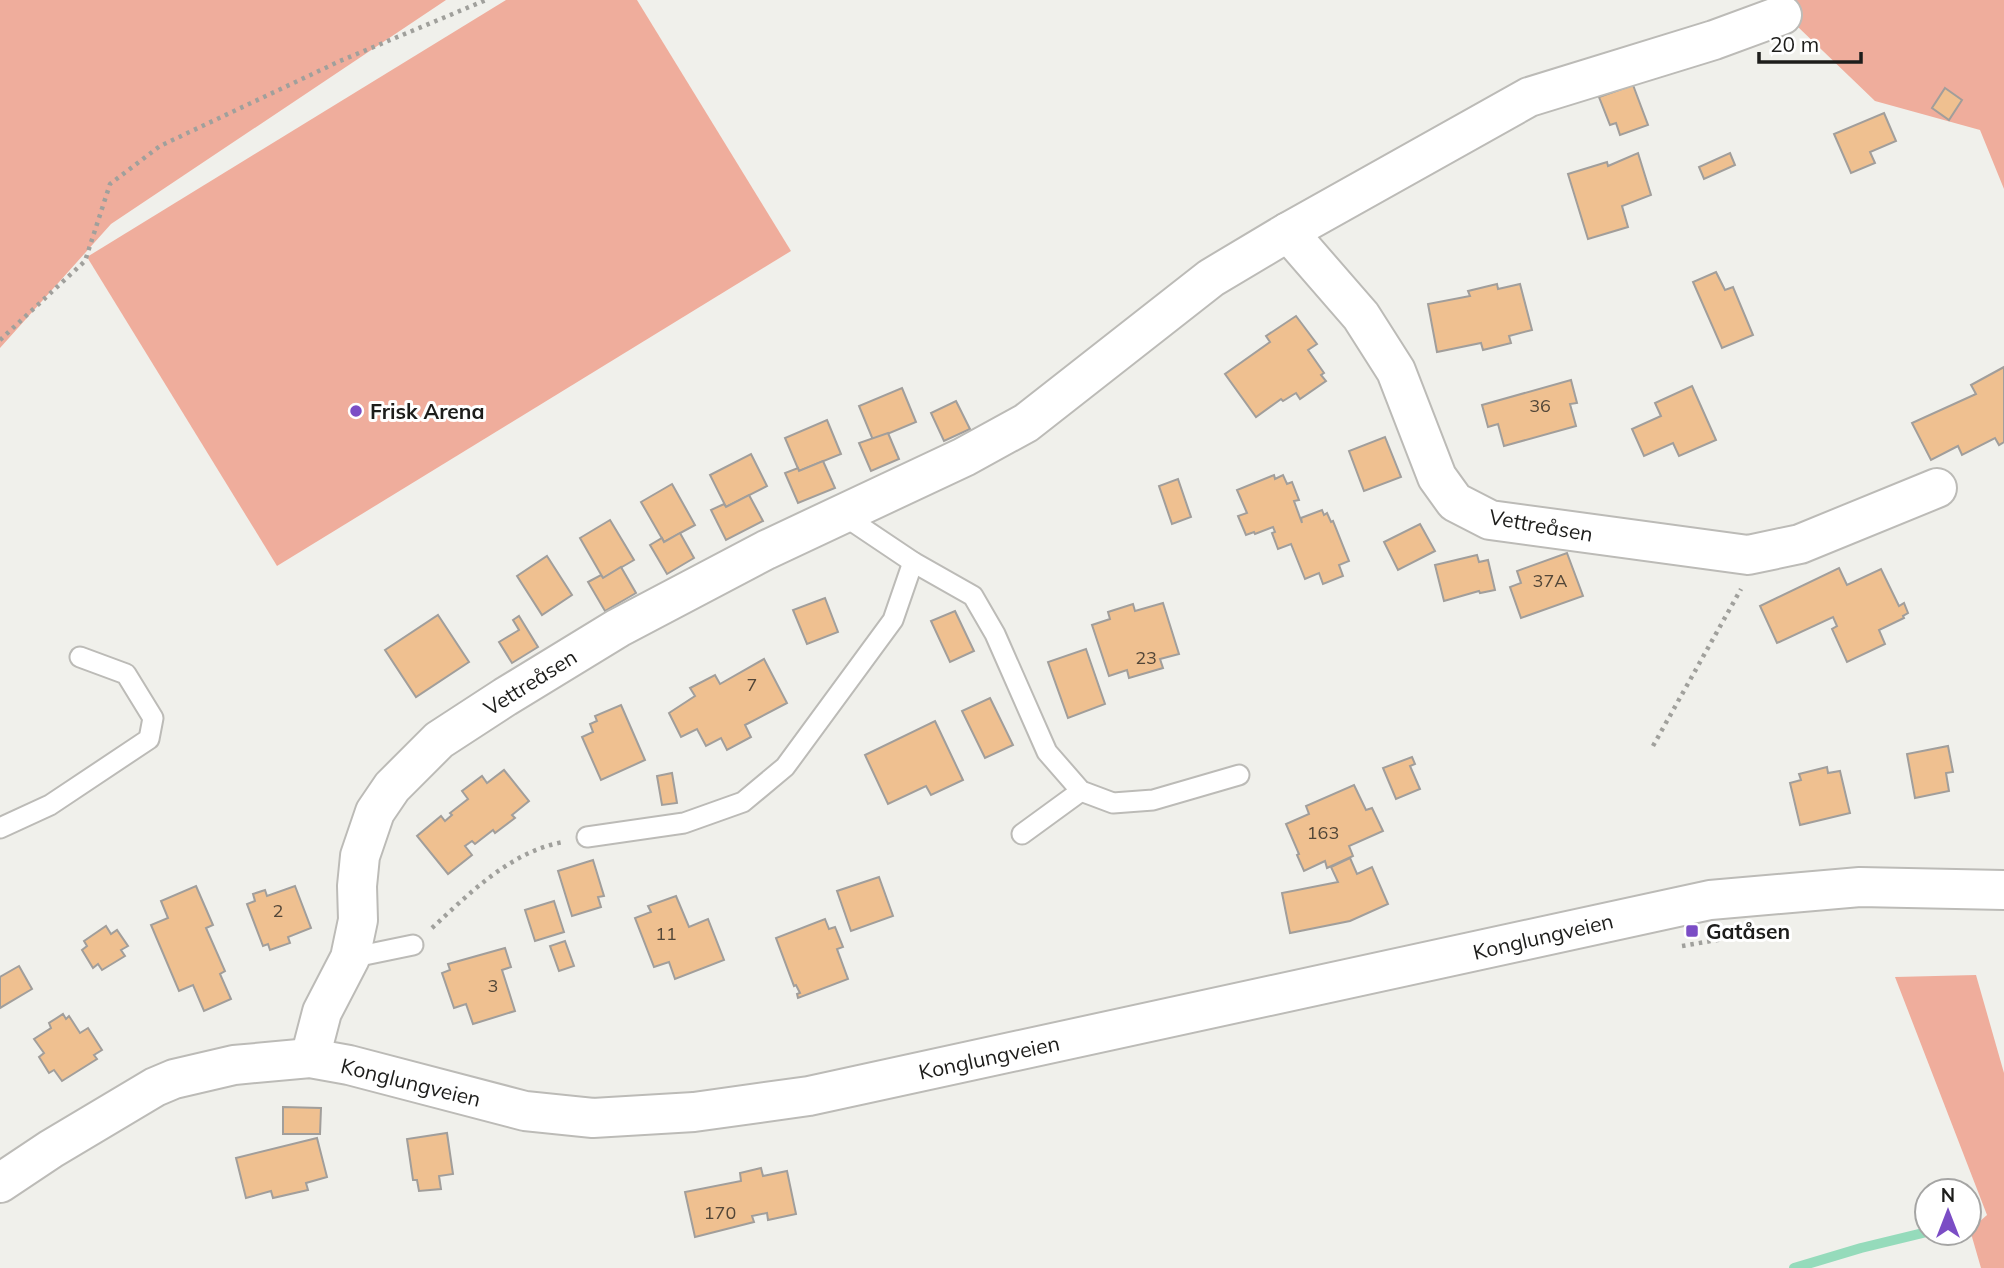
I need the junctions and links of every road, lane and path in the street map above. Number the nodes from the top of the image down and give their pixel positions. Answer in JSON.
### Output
{"nodes":[{"id":1,"x":486,"y":0,"type":"edge"},
{"id":2,"x":1782,"y":15,"type":"dead end"},
{"id":3,"x":1288,"y":232,"type":"junction"},
{"id":4,"x":0,"y":340,"type":"edge"},
{"id":5,"x":1937,"y":488,"type":"dead end"},
{"id":6,"x":843,"y":515,"type":"junction"},
{"id":7,"x":1748,"y":555,"type":"junction"},
{"id":8,"x":913,"y":562,"type":"junction"},
{"id":9,"x":80,"y":657,"type":"dead end"},
{"id":10,"x":1653,"y":746,"type":"dead end"},
{"id":11,"x":1239,"y":775,"type":"dead end"},
{"id":12,"x":1081,"y":791,"type":"junction"},
{"id":13,"x":0,"y":828,"type":"edge"},
{"id":14,"x":1022,"y":834,"type":"dead end"},
{"id":15,"x":587,"y":837,"type":"joint"},
{"id":16,"x":2004,"y":890,"type":"edge"},
{"id":17,"x":1737,"y":936,"type":"dead end"},
{"id":18,"x":413,"y":944,"type":"joint"},
{"id":19,"x":1675,"y":947,"type":"dead end"},
{"id":20,"x":351,"y":958,"type":"junction"},
{"id":21,"x":310,"y":1058,"type":"junction"},
{"id":22,"x":0,"y":1183,"type":"edge"}],
"edges":[{"from":1,"to":4,"type":"path"},
{"from":2,"to":3,"type":"street","name":"Vettreåsen"},
{"from":3,"to":6,"type":"street","name":"Vettreåsen"},
{"from":3,"to":7,"type":"street","name":"Vettreåsen"},
{"from":5,"to":7,"type":"street","name":"Vettreåsen"},
{"from":6,"to":8,"type":"lane"},
{"from":6,"to":20,"type":"street","name":"Vettreåsen"},
{"from":7,"to":10,"type":"path"},
{"from":8,"to":12,"type":"lane"},
{"from":8,"to":15,"type":"lane"},
{"from":9,"to":13,"type":"lane"},
{"from":11,"to":12,"type":"lane"},
{"from":12,"to":14,"type":"lane"},
{"from":15,"to":18,"type":"path"},
{"from":16,"to":21,"type":"street","name":"Konglungveien"},
{"from":17,"to":19,"type":"path"},
{"from":18,"to":20,"type":"lane"},
{"from":20,"to":21,"type":"street","name":"Vettreåsen"},
{"from":21,"to":22,"type":"street","name":"Konglungveien"}]}
